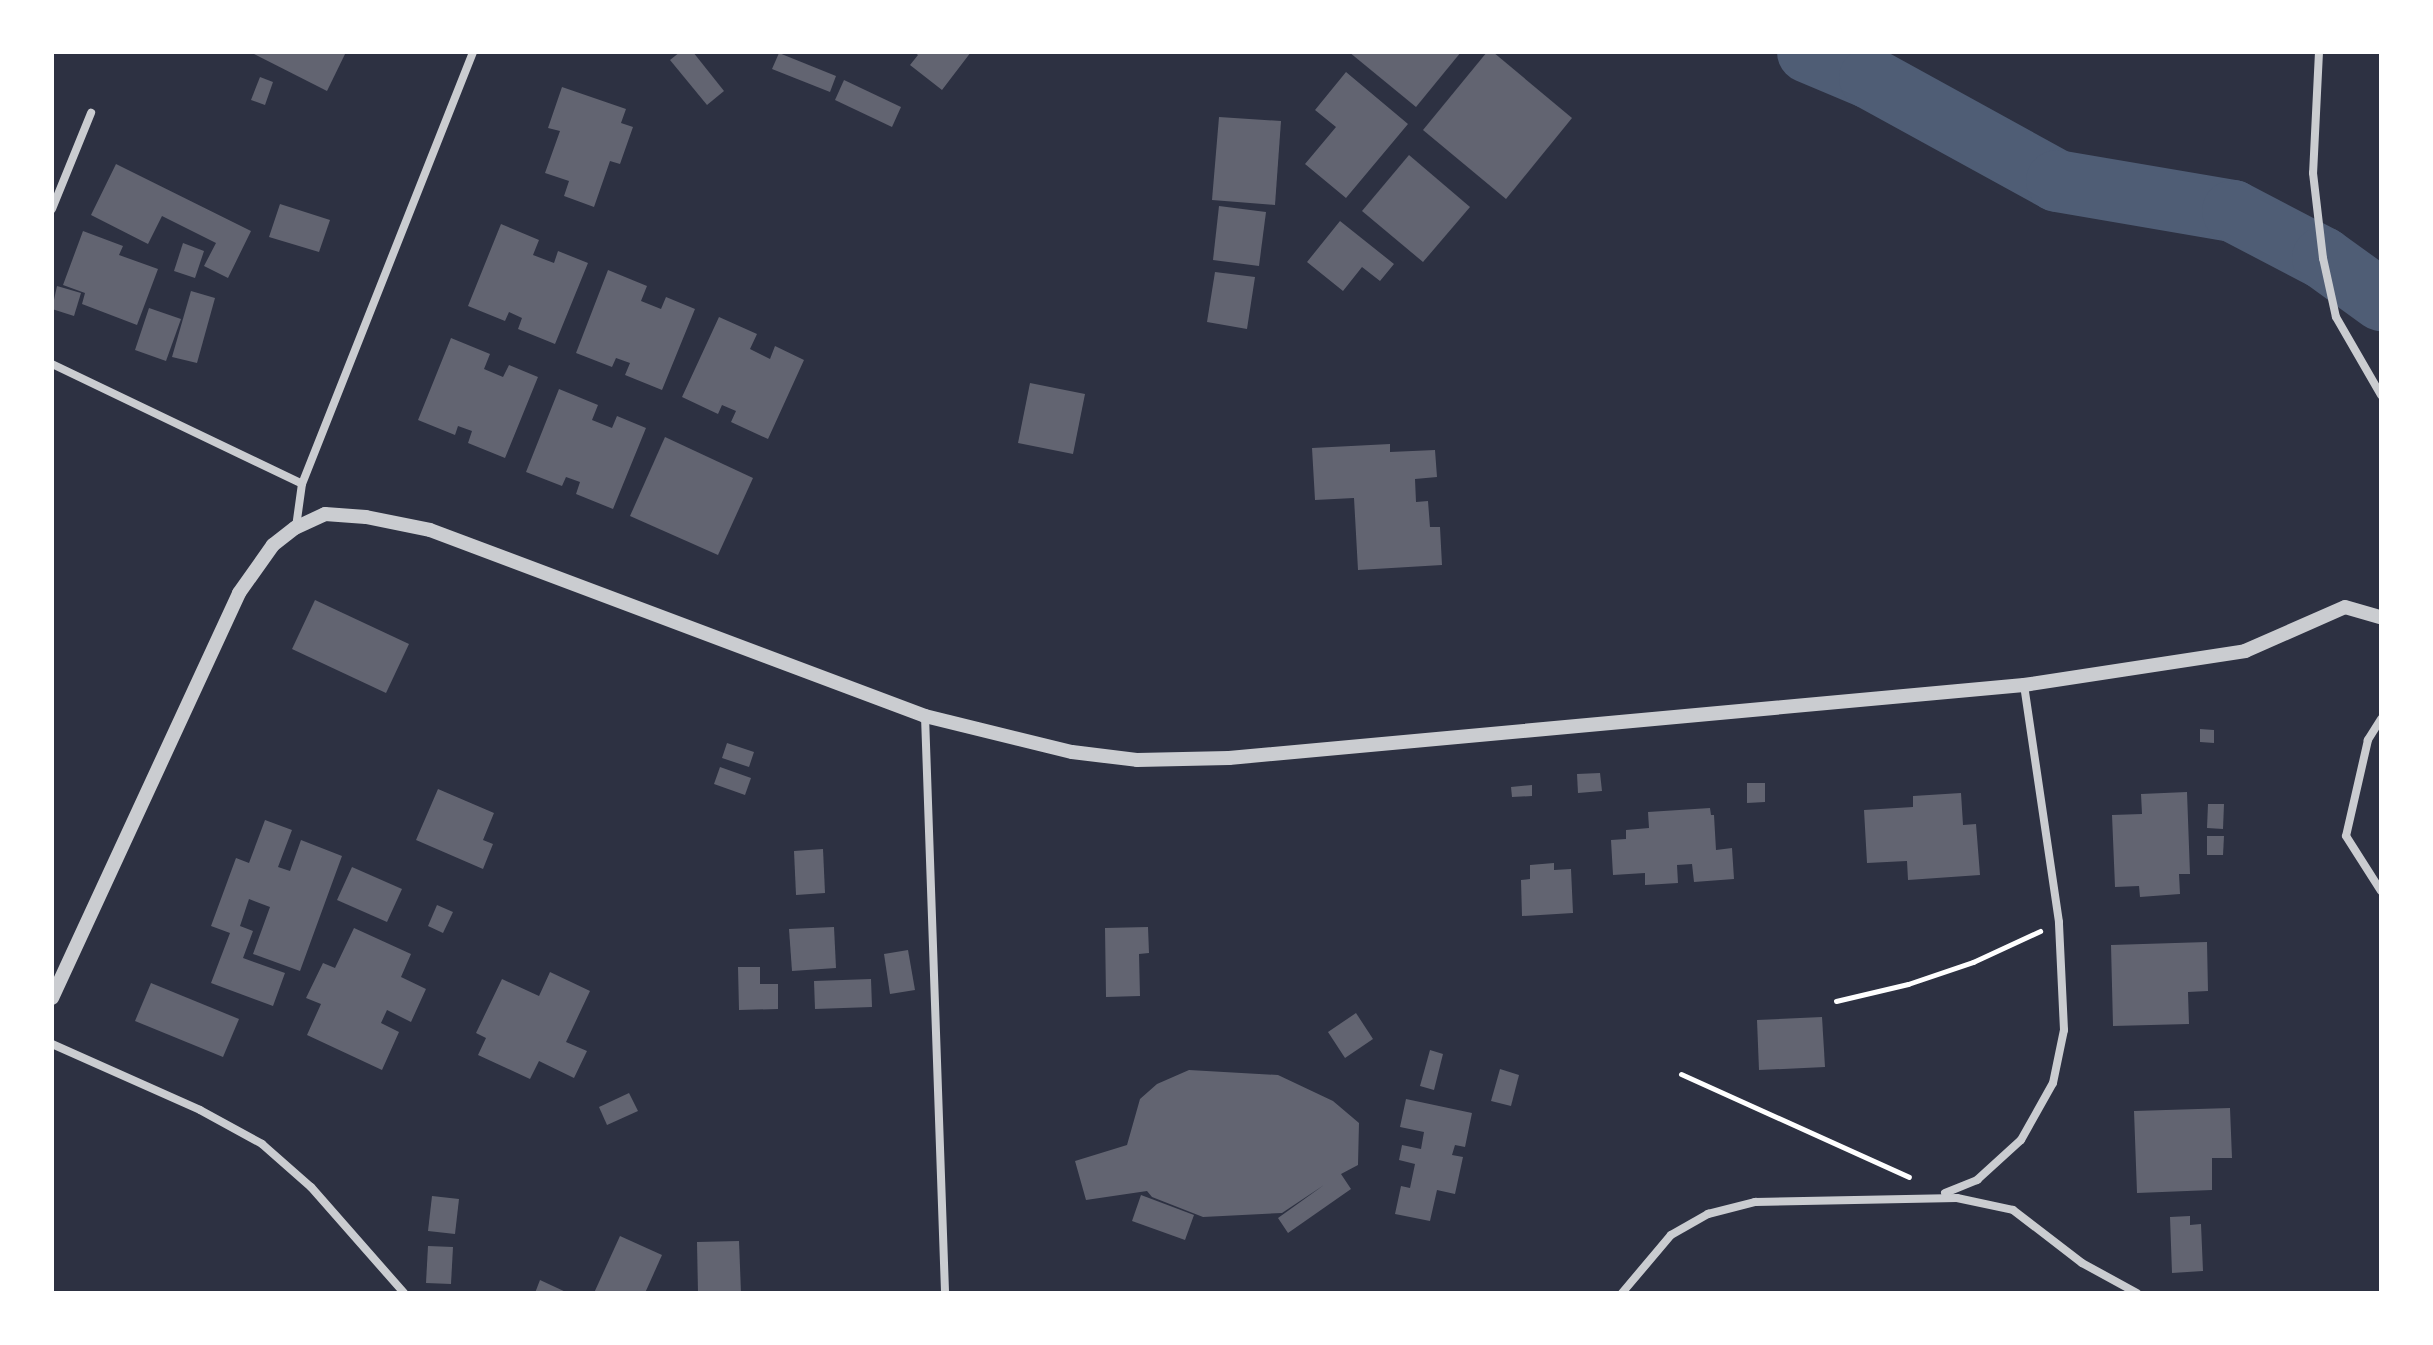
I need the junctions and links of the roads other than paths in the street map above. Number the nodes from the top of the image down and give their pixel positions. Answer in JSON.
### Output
{"nodes":[{"id":1,"x":473,"y":52,"type":"edge"},
{"id":2,"x":2319,"y":52,"type":"edge"},
{"id":3,"x":91,"y":113,"type":"dead end"},
{"id":4,"x":52,"y":209,"type":"edge"},
{"id":5,"x":52,"y":364,"type":"edge"},
{"id":6,"x":2381,"y":395,"type":"edge"},
{"id":7,"x":302,"y":484,"type":"junction"},
{"id":8,"x":295,"y":528,"type":"junction"},
{"id":9,"x":2381,"y":617,"type":"edge"},
{"id":10,"x":2024,"y":685,"type":"junction"},
{"id":11,"x":925,"y":716,"type":"junction"},
{"id":12,"x":2381,"y":719,"type":"edge"},
{"id":13,"x":2381,"y":891,"type":"edge"},
{"id":14,"x":52,"y":998,"type":"edge"},
{"id":15,"x":52,"y":1044,"type":"edge"},
{"id":16,"x":1945,"y":1193,"type":"road end"},
{"id":17,"x":404,"y":1293,"type":"edge"},
{"id":18,"x":945,"y":1293,"type":"edge"},
{"id":19,"x":1622,"y":1293,"type":"edge"},
{"id":20,"x":2137,"y":1293,"type":"edge"}],
"edges":[{"from":1,"to":7,"type":"street"},
{"from":2,"to":6,"type":"street"},
{"from":3,"to":4,"type":"street"},
{"from":5,"to":7,"type":"street"},
{"from":7,"to":8,"type":"street"},
{"from":8,"to":11,"type":"street"},
{"from":8,"to":14,"type":"street"},
{"from":9,"to":10,"type":"street"},
{"from":10,"to":11,"type":"street"},
{"from":10,"to":16,"type":"street"},
{"from":11,"to":18,"type":"street"},
{"from":12,"to":13,"type":"street"},
{"from":15,"to":17,"type":"street"},
{"from":19,"to":20,"type":"street"}]}
